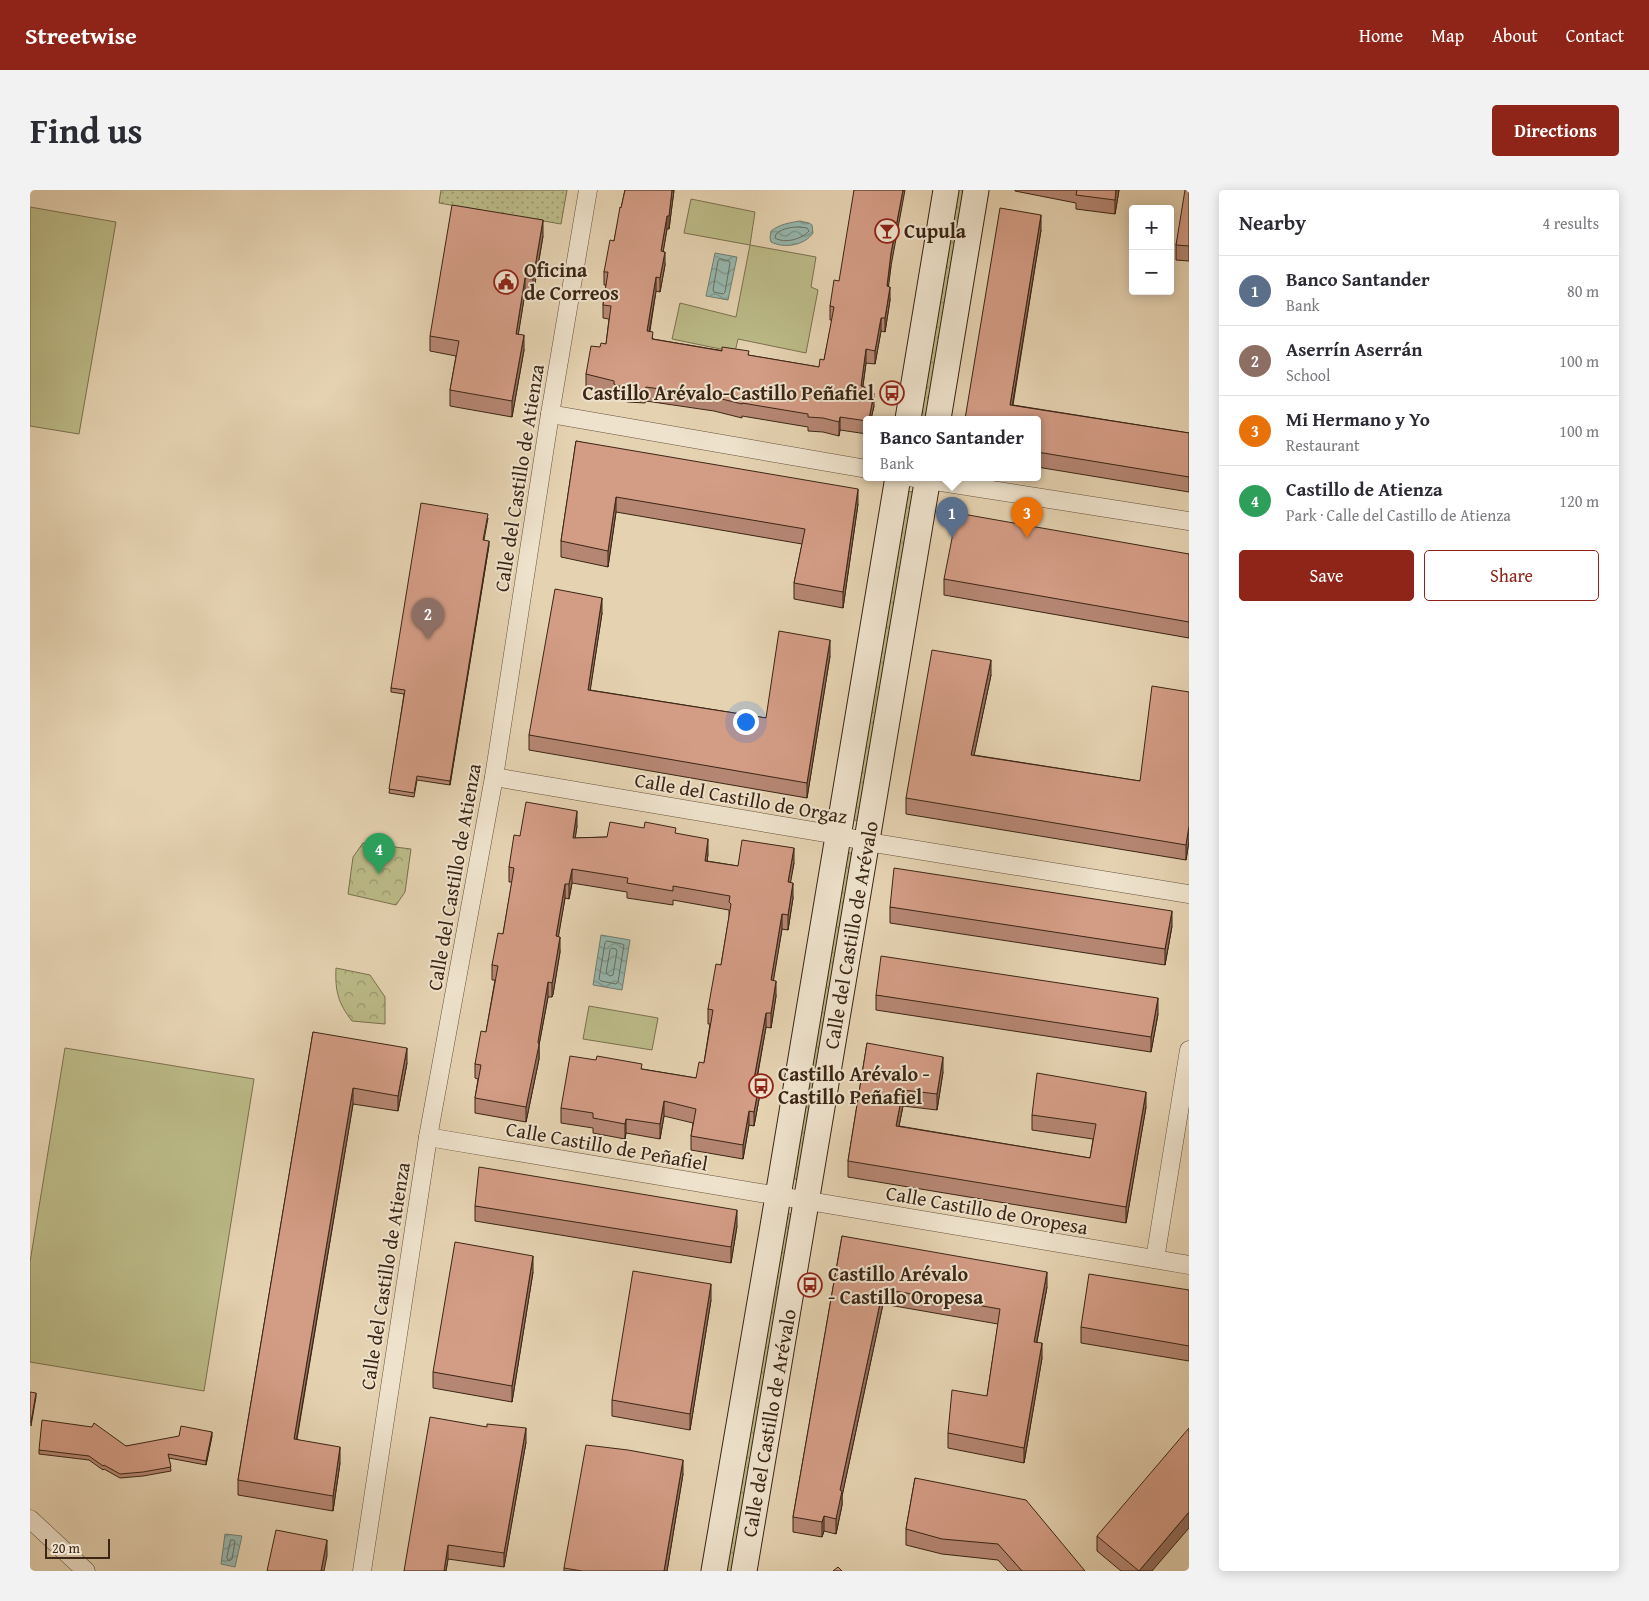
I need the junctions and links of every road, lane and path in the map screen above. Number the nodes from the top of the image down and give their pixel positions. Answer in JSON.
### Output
{"nodes":[{"id":1,"x":588,"y":190,"type":"edge"},
{"id":2,"x":946,"y":190,"type":"edge"},
{"id":3,"x":976,"y":190,"type":"edge"},
{"id":4,"x":550,"y":414,"type":"junction"},
{"id":5,"x":908,"y":416,"type":"edge"},
{"id":6,"x":938,"y":416,"type":"edge"},
{"id":7,"x":863,"y":468,"type":"edge"},
{"id":8,"x":897,"y":481,"type":"edge"},
{"id":9,"x":921,"y":481,"type":"edge"},
{"id":10,"x":940,"y":481,"type":"edge"},
{"id":11,"x":1189,"y":521,"type":"edge"},
{"id":12,"x":494,"y":777,"type":"junction"},
{"id":13,"x":837,"y":835,"type":"junction"},
{"id":14,"x":868,"y":842,"type":"junction"},
{"id":15,"x":1189,"y":894,"type":"edge"},
{"id":16,"x":1189,"y":1050,"type":"edge"},
{"id":17,"x":428,"y":1137,"type":"junction"},
{"id":18,"x":778,"y":1196,"type":"junction"},
{"id":19,"x":806,"y":1201,"type":"junction"},
{"id":20,"x":1155,"y":1259,"type":"junction"},
{"id":21,"x":1189,"y":1265,"type":"edge"},
{"id":22,"x":30,"y":1519,"type":"edge"},
{"id":23,"x":86,"y":1571,"type":"edge"},
{"id":24,"x":362,"y":1571,"type":"edge"},
{"id":25,"x":714,"y":1571,"type":"edge"},
{"id":26,"x":744,"y":1571,"type":"edge"}],
"edges":[{"from":1,"to":4,"type":"street","name":"Calle del Castillo de Atienza"},
{"from":2,"to":5,"type":"street"},
{"from":3,"to":6,"type":"street"},
{"from":4,"to":7,"type":"street"},
{"from":4,"to":12,"type":"street","name":"Calle del Castillo de Atienza"},
{"from":8,"to":13,"type":"street","name":"Calle del Castillo de Arévalo"},
{"from":9,"to":14,"type":"street","name":"Calle del Castillo de Arévalo"},
{"from":10,"to":11,"type":"street"},
{"from":12,"to":13,"type":"street","name":"Calle del Castillo de Orgaz"},
{"from":12,"to":17,"type":"street","name":"Calle del Castillo de Atienza"},
{"from":13,"to":14,"type":"street","name":"Calle del Castillo de Orgaz"},
{"from":13,"to":18,"type":"street","name":"Calle del Castillo de Arévalo"},
{"from":14,"to":15,"type":"street","name":"Calle del Castillo de Orgaz"},
{"from":14,"to":19,"type":"street","name":"Calle del Castillo de Arévalo"},
{"from":16,"to":20,"type":"street"},
{"from":17,"to":18,"type":"street","name":"Calle Castillo de Peñafiel"},
{"from":17,"to":24,"type":"street","name":"Calle del Castillo de Atienza"},
{"from":18,"to":19,"type":"street","name":"Calle Castillo de Oropesa"},
{"from":18,"to":25,"type":"street","name":"Calle del Castillo de Arévalo"},
{"from":19,"to":20,"type":"street","name":"Calle Castillo de Oropesa"},
{"from":19,"to":26,"type":"street","name":"Calle del Castillo de Arévalo"},
{"from":20,"to":21,"type":"street","name":"Calle Castillo de Oropesa"},
{"from":22,"to":23,"type":"street"}]}
